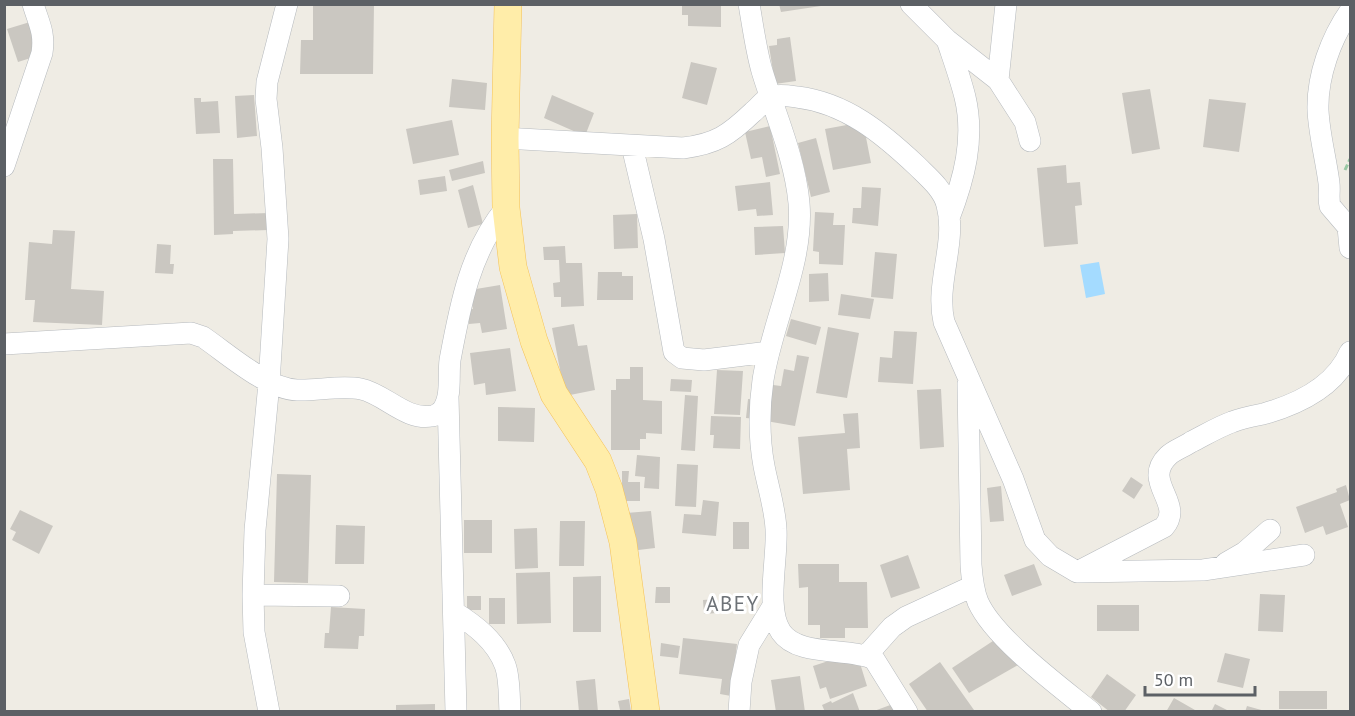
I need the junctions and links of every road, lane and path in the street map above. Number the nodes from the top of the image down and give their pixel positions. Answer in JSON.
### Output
{"nodes":[{"id":1,"x":33,"y":4,"type":"edge"},
{"id":2,"x":287,"y":4,"type":"edge"},
{"id":3,"x":508,"y":4,"type":"edge"},
{"id":4,"x":749,"y":4,"type":"edge"},
{"id":5,"x":911,"y":4,"type":"edge"},
{"id":6,"x":1006,"y":4,"type":"edge"},
{"id":7,"x":1350,"y":11,"type":"edge"},
{"id":8,"x":946,"y":40,"type":"junction"},
{"id":9,"x":998,"y":81,"type":"junction"},
{"id":10,"x":770,"y":97,"type":"junction"},
{"id":11,"x":505,"y":138,"type":"junction"},
{"id":12,"x":1030,"y":141,"type":"dead end"},
{"id":13,"x":632,"y":146,"type":"junction"},
{"id":14,"x":4,"y":166,"type":"edge"},
{"id":15,"x":506,"y":208,"type":"junction"},
{"id":16,"x":949,"y":219,"type":"junction"},
{"id":17,"x":1350,"y":248,"type":"edge"},
{"id":18,"x":4,"y":344,"type":"edge"},
{"id":19,"x":769,"y":352,"type":"junction"},
{"id":20,"x":1350,"y":352,"type":"edge"},
{"id":21,"x":968,"y":375,"type":"junction"},
{"id":22,"x":269,"y":383,"type":"junction"},
{"id":23,"x":448,"y":393,"type":"junction"},
{"id":24,"x":1270,"y":530,"type":"dead end"},
{"id":25,"x":1304,"y":555,"type":"dead end"},
{"id":26,"x":1203,"y":570,"type":"junction"},
{"id":27,"x":1077,"y":573,"type":"junction"},
{"id":28,"x":973,"y":586,"type":"junction"},
{"id":29,"x":253,"y":595,"type":"junction"},
{"id":30,"x":339,"y":596,"type":"dead end"},
{"id":31,"x":772,"y":606,"type":"junction"},
{"id":32,"x":454,"y":612,"type":"junction"},
{"id":33,"x":867,"y":655,"type":"junction"},
{"id":34,"x":269,"y":711,"type":"edge"},
{"id":35,"x":456,"y":711,"type":"edge"},
{"id":36,"x":510,"y":711,"type":"edge"},
{"id":37,"x":646,"y":711,"type":"edge"},
{"id":38,"x":739,"y":711,"type":"edge"},
{"id":39,"x":907,"y":711,"type":"edge"},
{"id":40,"x":1090,"y":711,"type":"edge"}],
"edges":[{"from":1,"to":14,"type":"street"},
{"from":2,"to":22,"type":"street"},
{"from":3,"to":11,"type":"main road"},
{"from":4,"to":10,"type":"street"},
{"from":5,"to":8,"type":"street"},
{"from":6,"to":9,"type":"street"},
{"from":7,"to":17,"type":"street"},
{"from":8,"to":9,"type":"street"},
{"from":8,"to":16,"type":"street"},
{"from":9,"to":12,"type":"street"},
{"from":10,"to":13,"type":"street"},
{"from":10,"to":16,"type":"street"},
{"from":10,"to":19,"type":"street"},
{"from":11,"to":13,"type":"street"},
{"from":11,"to":15,"type":"main road"},
{"from":13,"to":19,"type":"street"},
{"from":15,"to":23,"type":"street"},
{"from":15,"to":37,"type":"main road"},
{"from":16,"to":21,"type":"street"},
{"from":18,"to":22,"type":"street"},
{"from":19,"to":31,"type":"street"},
{"from":20,"to":27,"type":"street"},
{"from":21,"to":27,"type":"street"},
{"from":21,"to":28,"type":"street"},
{"from":22,"to":23,"type":"street"},
{"from":22,"to":29,"type":"street"},
{"from":23,"to":32,"type":"street"},
{"from":24,"to":26,"type":"street"},
{"from":25,"to":26,"type":"street"},
{"from":26,"to":27,"type":"street"},
{"from":28,"to":33,"type":"street"},
{"from":28,"to":40,"type":"street"},
{"from":29,"to":30,"type":"street"},
{"from":29,"to":34,"type":"street"},
{"from":31,"to":33,"type":"street"},
{"from":31,"to":38,"type":"street"},
{"from":32,"to":35,"type":"street"},
{"from":32,"to":36,"type":"street"},
{"from":33,"to":39,"type":"street"}]}
